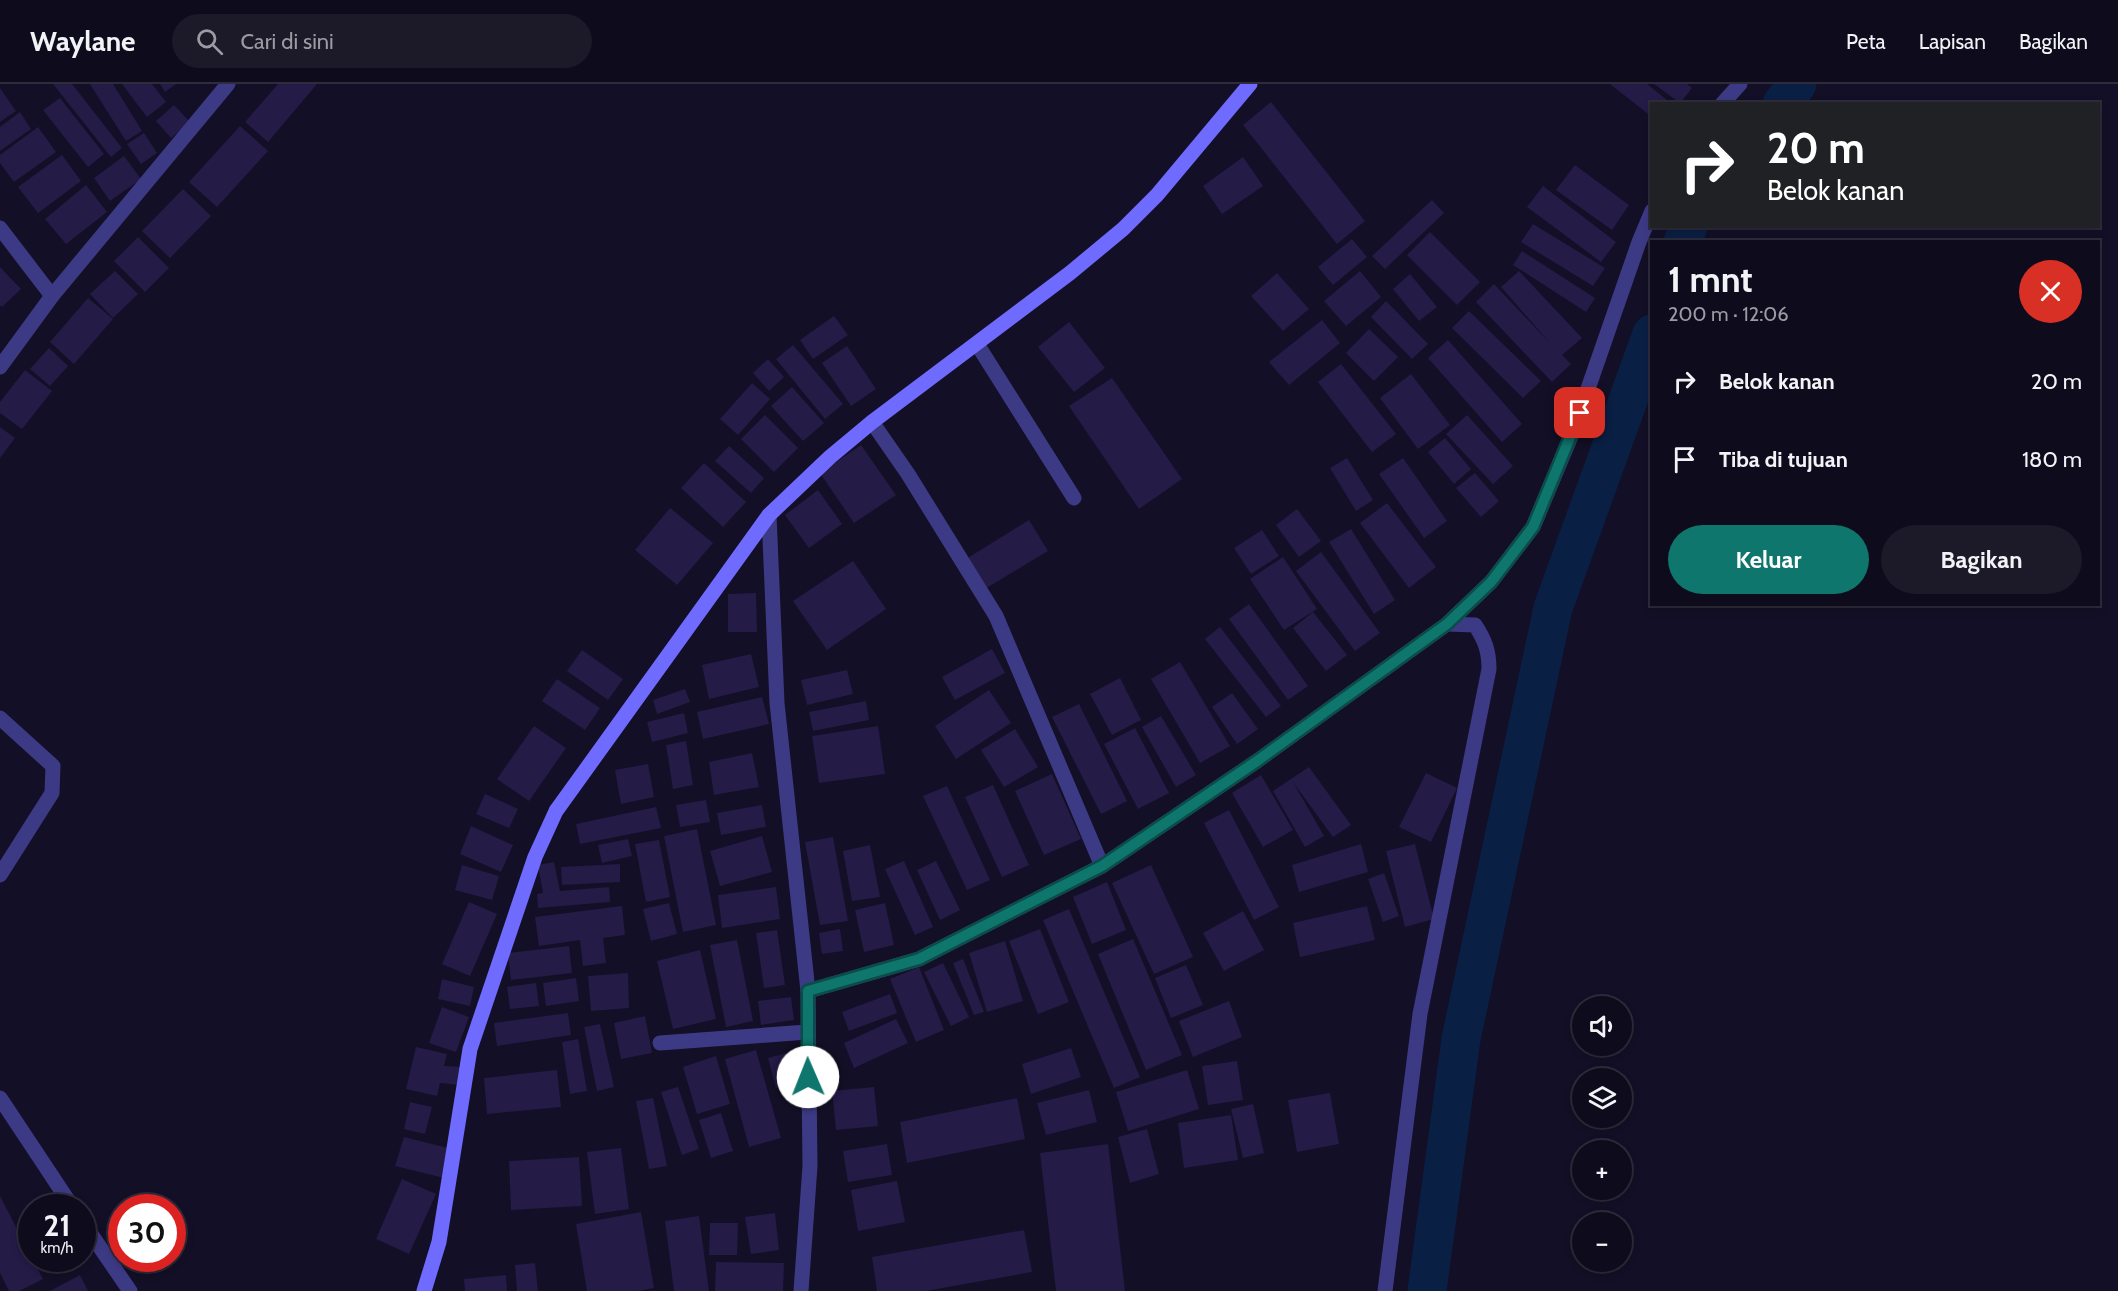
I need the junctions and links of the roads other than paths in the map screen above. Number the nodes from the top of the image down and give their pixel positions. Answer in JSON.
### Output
{"nodes":[{"id":1,"x":228,"y":84,"type":"edge"},
{"id":2,"x":1250,"y":84,"type":"edge"},
{"id":3,"x":1740,"y":84,"type":"edge"},
{"id":4,"x":1724,"y":102,"type":"edge"},
{"id":5,"x":1650,"y":216,"type":"edge"},
{"id":6,"x":0,"y":228,"type":"edge"},
{"id":7,"x":52,"y":296,"type":"junction"},
{"id":8,"x":977,"y":344,"type":"junction"},
{"id":9,"x":0,"y":367,"type":"edge"},
{"id":10,"x":872,"y":422,"type":"junction"},
{"id":11,"x":1074,"y":498,"type":"dead end"},
{"id":12,"x":769,"y":515,"type":"junction"},
{"id":13,"x":1447,"y":624,"type":"junction"},
{"id":14,"x":0,"y":718,"type":"edge"},
{"id":15,"x":1102,"y":866,"type":"junction"},
{"id":16,"x":0,"y":875,"type":"edge"},
{"id":17,"x":808,"y":991,"type":"junction"},
{"id":18,"x":807,"y":1032,"type":"junction"},
{"id":19,"x":660,"y":1043,"type":"dead end"},
{"id":20,"x":0,"y":1098,"type":"edge"},
{"id":21,"x":65,"y":1194,"type":"edge"},
{"id":22,"x":96,"y":1241,"type":"edge"},
{"id":23,"x":130,"y":1291,"type":"edge"},
{"id":24,"x":424,"y":1291,"type":"edge"},
{"id":25,"x":801,"y":1291,"type":"edge"},
{"id":26,"x":1385,"y":1291,"type":"edge"}],
"edges":[{"from":1,"to":7,"type":"street"},
{"from":2,"to":8,"type":"street"},
{"from":3,"to":4,"type":"street"},
{"from":5,"to":13,"type":"street"},
{"from":6,"to":7,"type":"street"},
{"from":7,"to":9,"type":"street"},
{"from":8,"to":10,"type":"street"},
{"from":8,"to":11,"type":"street"},
{"from":10,"to":12,"type":"street"},
{"from":10,"to":15,"type":"street"},
{"from":12,"to":17,"type":"street"},
{"from":12,"to":24,"type":"street"},
{"from":13,"to":15,"type":"street"},
{"from":13,"to":26,"type":"street"},
{"from":14,"to":16,"type":"street"},
{"from":15,"to":17,"type":"street"},
{"from":17,"to":18,"type":"street"},
{"from":18,"to":19,"type":"street"},
{"from":18,"to":25,"type":"street"},
{"from":20,"to":21,"type":"street"},
{"from":22,"to":23,"type":"street"}]}
